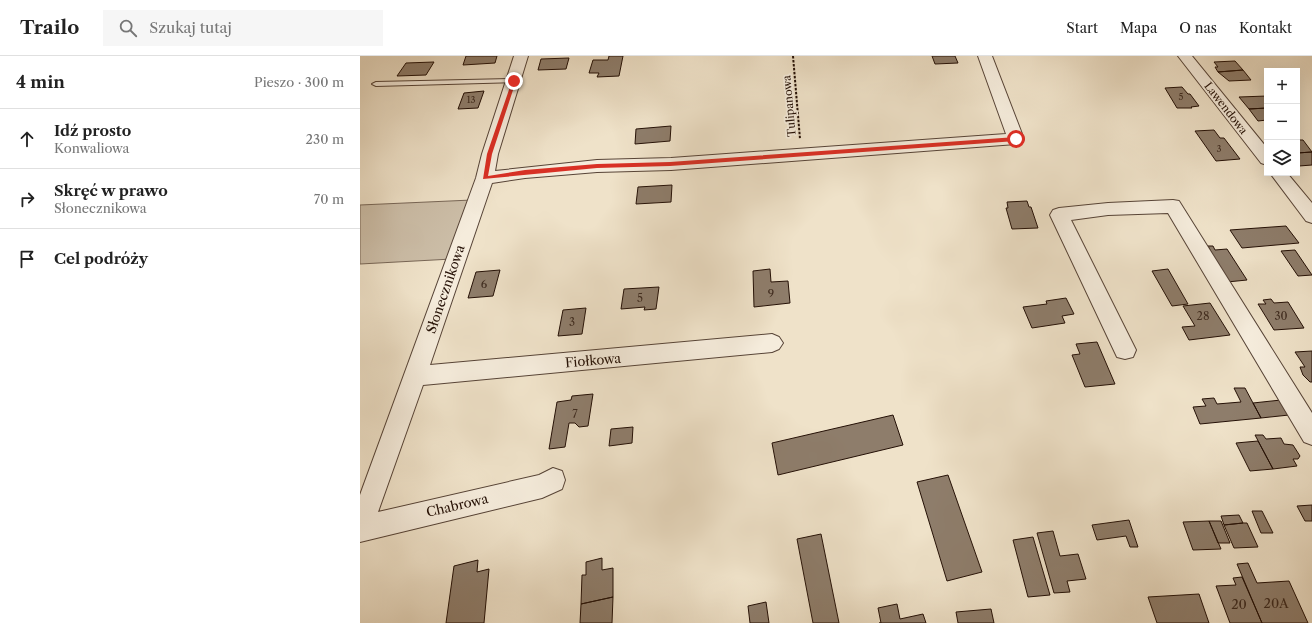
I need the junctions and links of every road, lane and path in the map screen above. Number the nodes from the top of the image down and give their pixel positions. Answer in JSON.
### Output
{"nodes":[{"id":1,"x":521,"y":56,"type":"edge"},
{"id":2,"x":793,"y":56,"type":"edge"},
{"id":3,"x":985,"y":56,"type":"edge"},
{"id":4,"x":1185,"y":56,"type":"edge"},
{"id":5,"x":514,"y":81,"type":"junction"},
{"id":6,"x":376,"y":84,"type":"dead end"},
{"id":7,"x":800,"y":154,"type":"junction"},
{"id":8,"x":1264,"y":156,"type":"edge"},
{"id":9,"x":1280,"y":176,"type":"edge"},
{"id":10,"x":485,"y":178,"type":"junction"},
{"id":11,"x":1312,"y":216,"type":"edge"},
{"id":12,"x":772,"y":343,"type":"dead end"},
{"id":13,"x":1125,"y":350,"type":"dead end"},
{"id":14,"x":414,"y":376,"type":"junction"},
{"id":15,"x":1312,"y":434,"type":"edge"},
{"id":16,"x":553,"y":480,"type":"dead end"},
{"id":17,"x":360,"y":518,"type":"edge"},
{"id":18,"x":360,"y":529,"type":"edge"}],
"edges":[{"from":1,"to":5,"type":"street","name":"Słonecznikowa"},
{"from":2,"to":7,"type":"path","name":"Tulipanowa"},
{"from":3,"to":7,"type":"street"},
{"from":4,"to":8,"type":"street","name":"Lawendowa"},
{"from":5,"to":6,"type":"lane"},
{"from":5,"to":10,"type":"street","name":"Słonecznikowa"},
{"from":7,"to":10,"type":"street"},
{"from":9,"to":11,"type":"street"},
{"from":10,"to":14,"type":"street","name":"Słonecznikowa"},
{"from":12,"to":14,"type":"street","name":"Fiołkowa"},
{"from":13,"to":15,"type":"street"},
{"from":14,"to":17,"type":"street","name":"Słonecznikowa"},
{"from":16,"to":18,"type":"street","name":"Chabrowa"}]}
